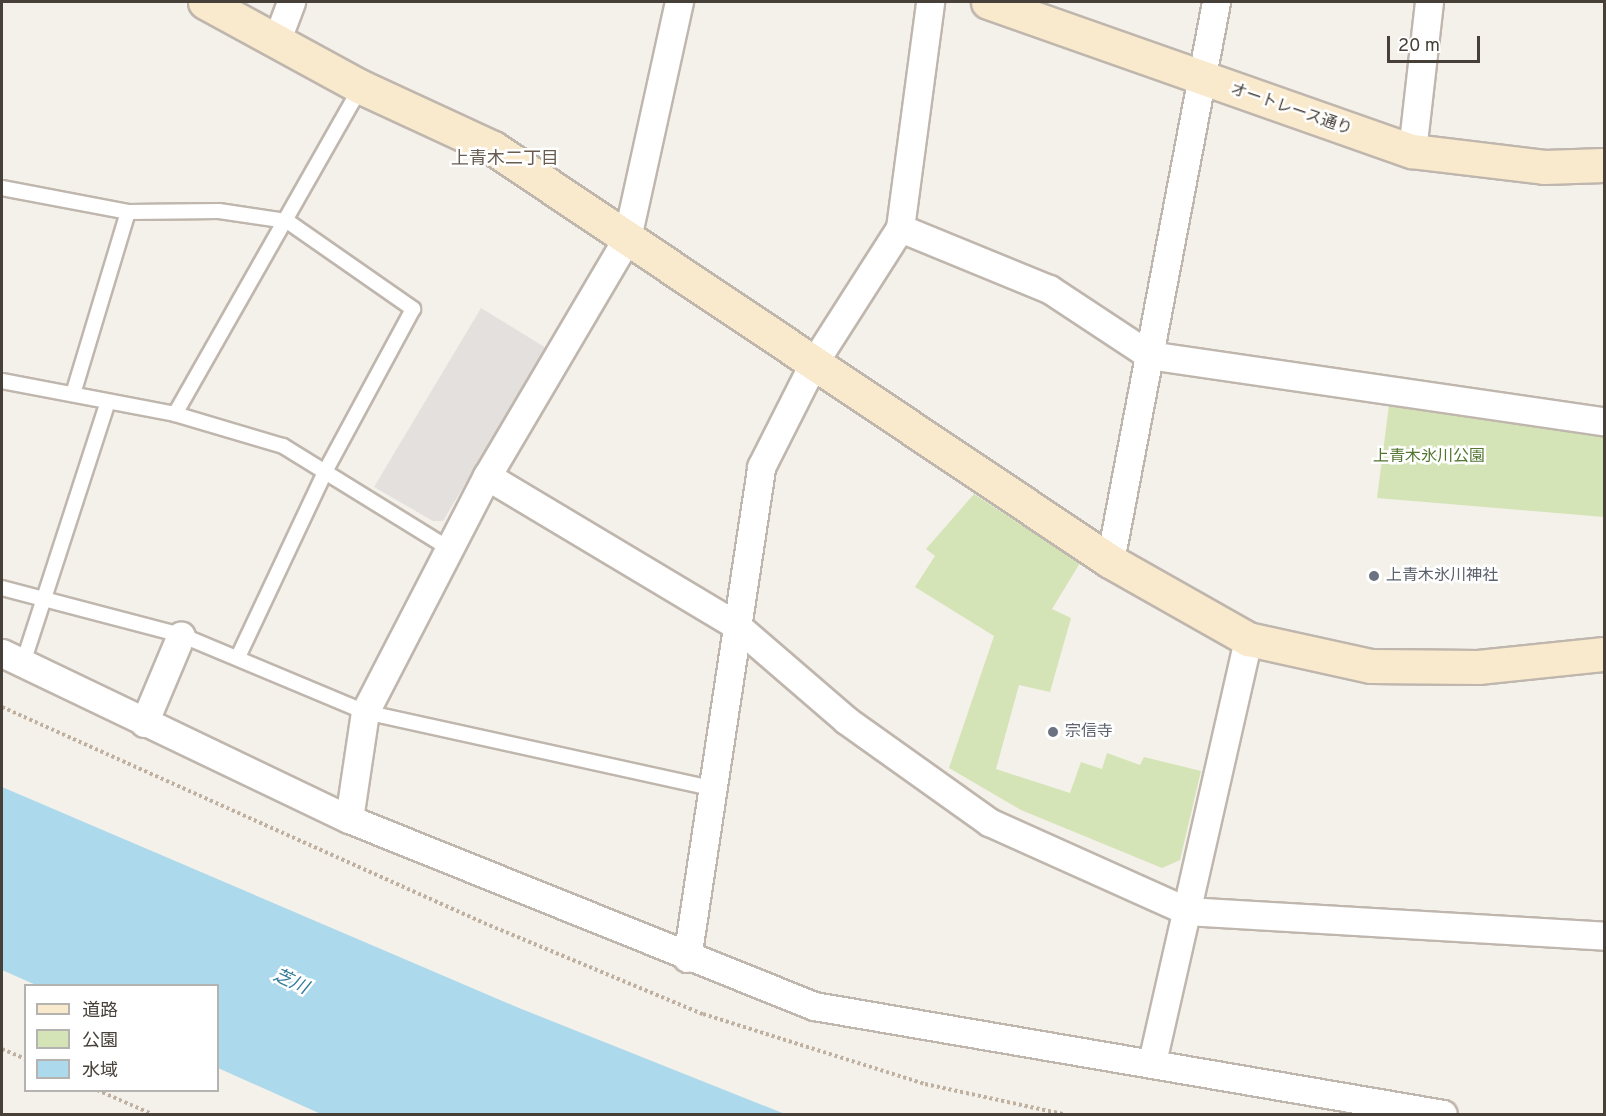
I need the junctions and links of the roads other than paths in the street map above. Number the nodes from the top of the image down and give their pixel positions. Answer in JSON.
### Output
{"nodes":[{"id":1,"x":206,"y":2,"type":"edge"},
{"id":2,"x":291,"y":2,"type":"edge"},
{"id":3,"x":679,"y":2,"type":"edge"},
{"id":4,"x":930,"y":2,"type":"edge"},
{"id":5,"x":988,"y":2,"type":"edge"},
{"id":6,"x":1216,"y":2,"type":"edge"},
{"id":7,"x":1429,"y":2,"type":"edge"},
{"id":8,"x":276,"y":42,"type":"junction"},
{"id":9,"x":1202,"y":80,"type":"junction"},
{"id":10,"x":361,"y":87,"type":"junction"},
{"id":11,"x":1412,"y":151,"type":"junction"},
{"id":12,"x":1605,"y":165,"type":"edge"},
{"id":13,"x":3,"y":193,"type":"edge"},
{"id":14,"x":128,"y":212,"type":"junction"},
{"id":15,"x":287,"y":221,"type":"junction"},
{"id":16,"x":900,"y":228,"type":"junction"},
{"id":17,"x":627,"y":238,"type":"junction"},
{"id":18,"x":1149,"y":355,"type":"junction"},
{"id":19,"x":813,"y":364,"type":"junction"},
{"id":20,"x":2,"y":381,"type":"edge"},
{"id":21,"x":73,"y":394,"type":"junction"},
{"id":22,"x":108,"y":402,"type":"junction"},
{"id":23,"x":175,"y":414,"type":"junction"},
{"id":24,"x":1605,"y":421,"type":"edge"},
{"id":25,"x":324,"y":472,"type":"junction"},
{"id":26,"x":487,"y":476,"type":"junction"},
{"id":27,"x":448,"y":548,"type":"junction"},
{"id":28,"x":1110,"y":561,"type":"junction"},
{"id":29,"x":2,"y":588,"type":"edge"},
{"id":30,"x":44,"y":600,"type":"junction"},
{"id":31,"x":736,"y":625,"type":"junction"},
{"id":32,"x":181,"y":635,"type":"junction"},
{"id":33,"x":1248,"y":639,"type":"junction"},
{"id":34,"x":1605,"y":654,"type":"edge"},
{"id":35,"x":238,"y":657,"type":"junction"},
{"id":36,"x":12,"y":658,"type":"edge"},
{"id":37,"x":365,"y":712,"type":"junction"},
{"id":38,"x":144,"y":723,"type":"junction"},
{"id":39,"x":714,"y":789,"type":"junction"},
{"id":40,"x":349,"y":819,"type":"junction"},
{"id":41,"x":1187,"y":910,"type":"junction"},
{"id":42,"x":1605,"y":936,"type":"edge"},
{"id":43,"x":687,"y":958,"type":"junction"},
{"id":44,"x":1152,"y":1062,"type":"junction"},
{"id":45,"x":1443,"y":1114,"type":"edge"}],
"edges":[{"from":1,"to":8,"type":"street"},
{"from":2,"to":8,"type":"street"},
{"from":3,"to":17,"type":"street"},
{"from":4,"to":16,"type":"street"},
{"from":5,"to":9,"type":"street","name":"オートレース通り"},
{"from":6,"to":9,"type":"street"},
{"from":7,"to":11,"type":"street"},
{"from":8,"to":10,"type":"street"},
{"from":9,"to":11,"type":"street","name":"オートレース通り"},
{"from":9,"to":18,"type":"street"},
{"from":10,"to":15,"type":"lane"},
{"from":10,"to":17,"type":"street"},
{"from":11,"to":12,"type":"street","name":"オートレース通り"},
{"from":13,"to":14,"type":"lane"},
{"from":14,"to":15,"type":"lane"},
{"from":14,"to":21,"type":"lane"},
{"from":15,"to":23,"type":"lane"},
{"from":15,"to":25,"type":"lane"},
{"from":16,"to":18,"type":"street"},
{"from":16,"to":19,"type":"street"},
{"from":17,"to":19,"type":"street"},
{"from":17,"to":26,"type":"street"},
{"from":18,"to":24,"type":"street"},
{"from":18,"to":28,"type":"street"},
{"from":19,"to":28,"type":"street"},
{"from":19,"to":31,"type":"street"},
{"from":20,"to":21,"type":"lane"},
{"from":21,"to":22,"type":"lane"},
{"from":22,"to":23,"type":"lane"},
{"from":22,"to":30,"type":"lane"},
{"from":23,"to":25,"type":"lane"},
{"from":25,"to":27,"type":"lane"},
{"from":25,"to":35,"type":"lane"},
{"from":26,"to":27,"type":"street"},
{"from":26,"to":31,"type":"street"},
{"from":27,"to":37,"type":"street"},
{"from":28,"to":33,"type":"street"},
{"from":29,"to":30,"type":"lane"},
{"from":30,"to":32,"type":"lane"},
{"from":30,"to":36,"type":"lane"},
{"from":31,"to":39,"type":"street"},
{"from":31,"to":41,"type":"street"},
{"from":32,"to":35,"type":"lane"},
{"from":32,"to":38,"type":"street"},
{"from":33,"to":34,"type":"street"},
{"from":33,"to":41,"type":"street"},
{"from":35,"to":37,"type":"lane"},
{"from":36,"to":38,"type":"street"},
{"from":37,"to":39,"type":"lane"},
{"from":37,"to":40,"type":"street"},
{"from":38,"to":40,"type":"street"},
{"from":39,"to":43,"type":"street"},
{"from":40,"to":43,"type":"street"},
{"from":41,"to":42,"type":"street"},
{"from":41,"to":44,"type":"street"},
{"from":43,"to":44,"type":"street"},
{"from":44,"to":45,"type":"street"}]}
